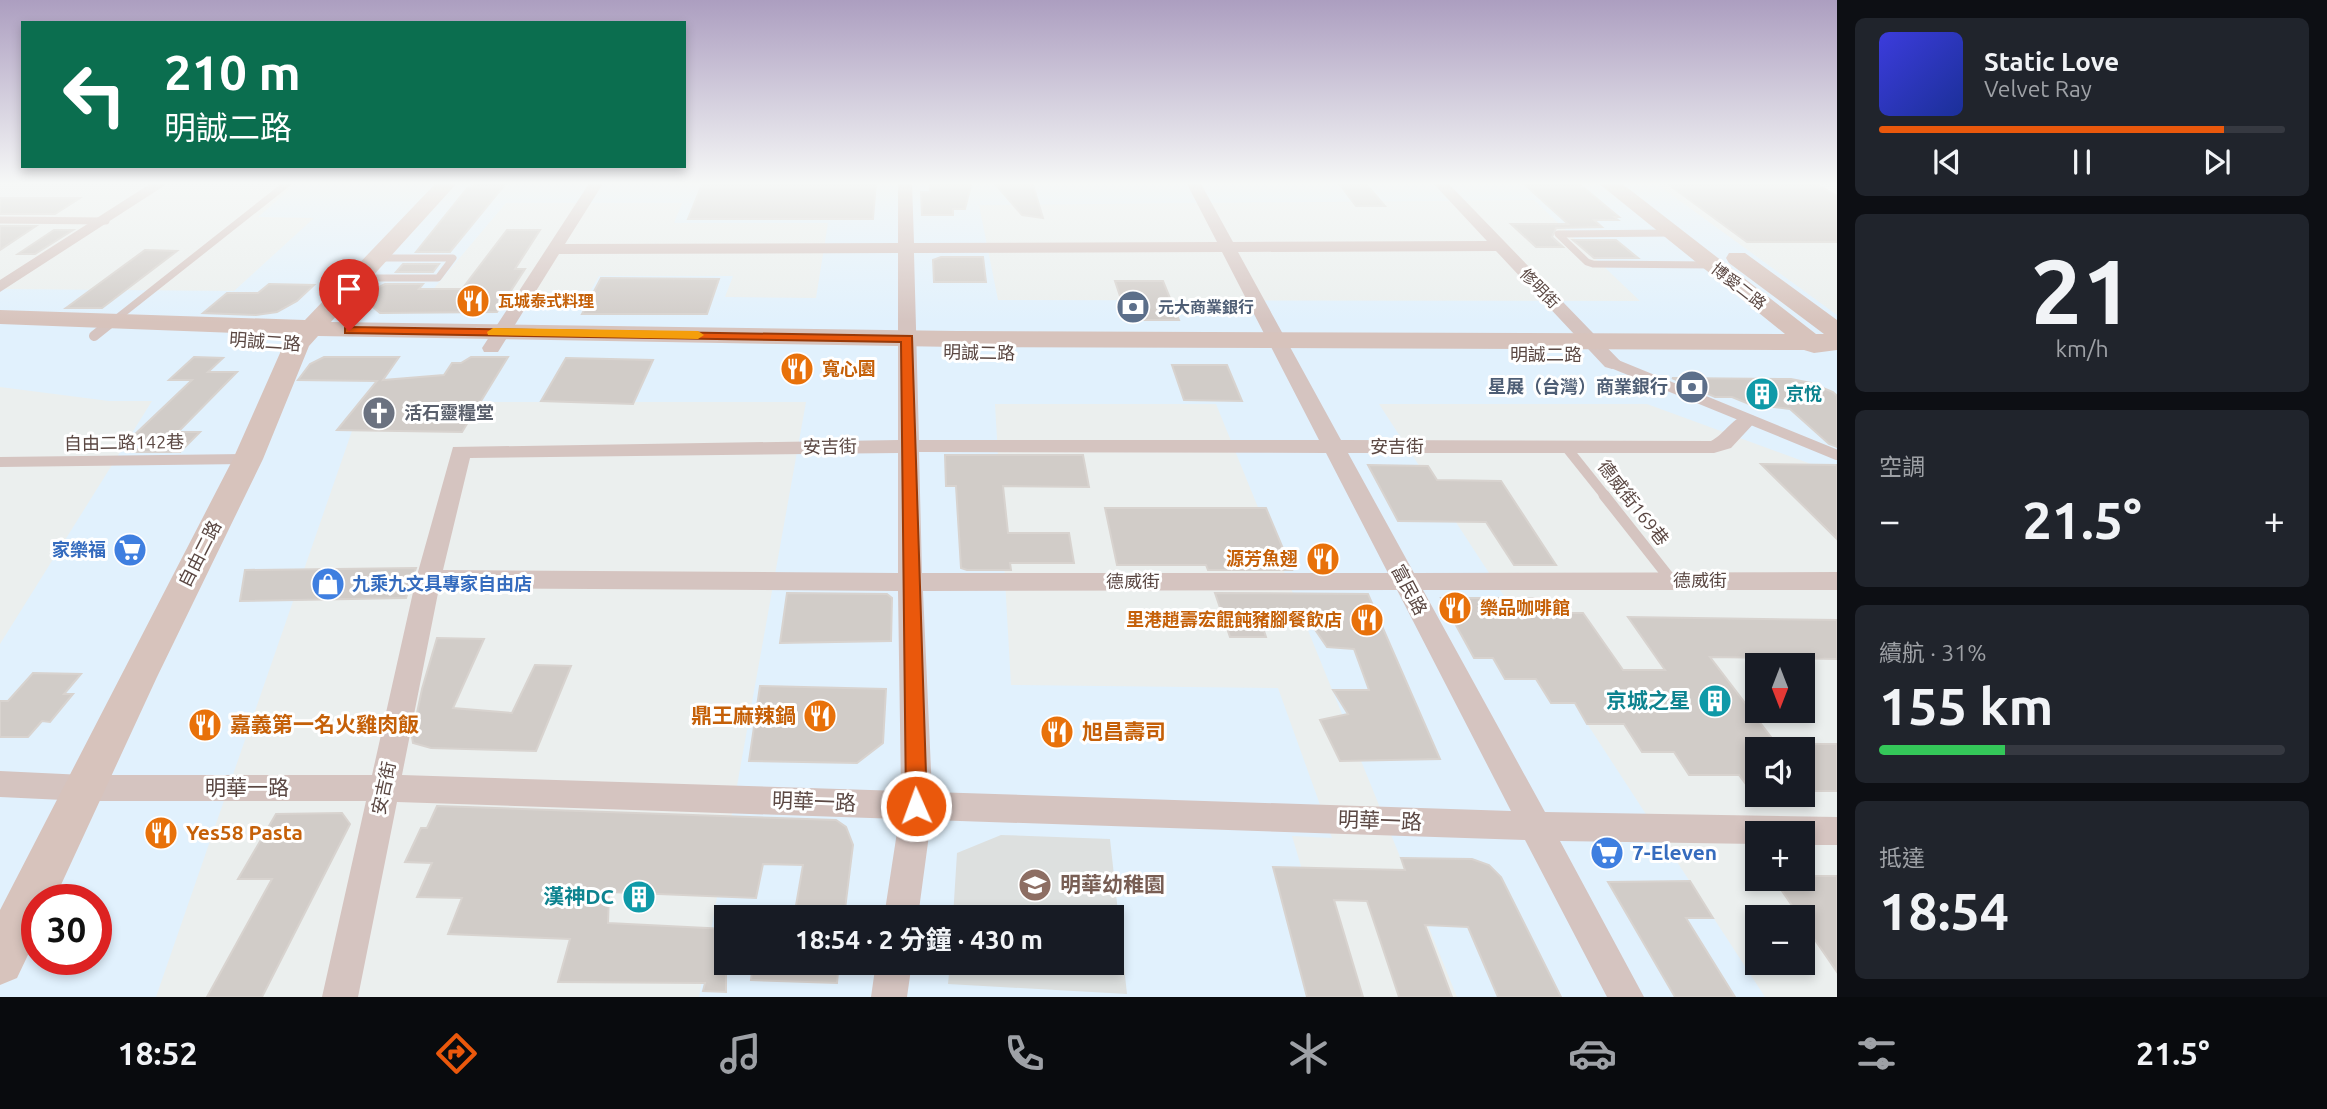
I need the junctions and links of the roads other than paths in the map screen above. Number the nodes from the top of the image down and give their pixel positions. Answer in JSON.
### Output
{"nodes":[{"id":1,"x":94,"y":229,"type":"edge"},
{"id":2,"x":231,"y":229,"type":"edge"},
{"id":3,"x":407,"y":229,"type":"edge"},
{"id":4,"x":567,"y":229,"type":"edge"},
{"id":5,"x":906,"y":229,"type":"edge"},
{"id":6,"x":1217,"y":229,"type":"edge"},
{"id":7,"x":1483,"y":229,"type":"edge"},
{"id":8,"x":1666,"y":229,"type":"edge"},
{"id":9,"x":1699,"y":229,"type":"edge"},
{"id":10,"x":1672,"y":233,"type":"junction"},
{"id":11,"x":1226,"y":246,"type":"junction"},
{"id":12,"x":1500,"y":246,"type":"junction"},
{"id":13,"x":906,"y":247,"type":"junction"},
{"id":14,"x":554,"y":249,"type":"junction"},
{"id":15,"x":380,"y":258,"type":"junction"},
{"id":16,"x":1713,"y":265,"type":"junction"},
{"id":17,"x":361,"y":278,"type":"junction"},
{"id":18,"x":0,"y":287,"type":"edge"},
{"id":19,"x":0,"y":317,"type":"edge"},
{"id":20,"x":104,"y":328,"type":"junction"},
{"id":21,"x":0,"y":332,"type":"edge"},
{"id":22,"x":1837,"y":332,"type":"edge"},
{"id":23,"x":304,"y":336,"type":"junction"},
{"id":24,"x":496,"y":340,"type":"junction"},
{"id":25,"x":1810,"y":341,"type":"junction"},
{"id":26,"x":907,"y":345,"type":"junction"},
{"id":27,"x":1280,"y":348,"type":"junction"},
{"id":28,"x":1602,"y":353,"type":"junction"},
{"id":29,"x":1836,"y":356,"type":"edge"},
{"id":30,"x":1747,"y":420,"type":"junction"},
{"id":31,"x":909,"y":446,"type":"junction"},
{"id":32,"x":1332,"y":446,"type":"junction"},
{"id":33,"x":1566,"y":447,"type":"junction"},
{"id":34,"x":1837,"y":455,"type":"edge"},
{"id":35,"x":248,"y":459,"type":"junction"},
{"id":36,"x":0,"y":462,"type":"edge"},
{"id":37,"x":428,"y":579,"type":"junction"},
{"id":38,"x":1404,"y":581,"type":"junction"},
{"id":39,"x":1672,"y":581,"type":"junction"},
{"id":40,"x":1837,"y":581,"type":"edge"},
{"id":41,"x":910,"y":582,"type":"junction"},
{"id":42,"x":0,"y":784,"type":"edge"},
{"id":43,"x":84,"y":788,"type":"junction"},
{"id":44,"x":384,"y":788,"type":"junction"},
{"id":45,"x":916,"y":806,"type":"junction"},
{"id":46,"x":1535,"y":826,"type":"junction"},
{"id":47,"x":1837,"y":831,"type":"edge"},
{"id":48,"x":903,"y":905,"type":"edge"},
{"id":49,"x":0,"y":961,"type":"edge"},
{"id":50,"x":892,"y":975,"type":"edge"},
{"id":51,"x":340,"y":997,"type":"edge"},
{"id":52,"x":889,"y":997,"type":"edge"},
{"id":53,"x":1626,"y":997,"type":"edge"}],
"edges":[{"from":1,"to":18,"type":"street"},
{"from":2,"to":20,"type":"lane"},
{"from":3,"to":15,"type":"street","name":"自由二路"},
{"from":4,"to":14,"type":"street"},
{"from":5,"to":13,"type":"street"},
{"from":6,"to":11,"type":"street","name":"富民路"},
{"from":7,"to":12,"type":"street","name":"修明街"},
{"from":8,"to":10,"type":"street","name":"博愛二路"},
{"from":9,"to":22,"type":"street","name":"博愛二路"},
{"from":10,"to":16,"type":"street","name":"博愛二路"},
{"from":10,"to":16,"type":"lane"},
{"from":11,"to":12,"type":"street"},
{"from":11,"to":13,"type":"street"},
{"from":11,"to":27,"type":"street","name":"富民路"},
{"from":12,"to":28,"type":"street","name":"修明街"},
{"from":13,"to":14,"type":"street"},
{"from":13,"to":26,"type":"street"},
{"from":14,"to":24,"type":"street"},
{"from":15,"to":17,"type":"street","name":"自由二路"},
{"from":15,"to":17,"type":"lane"},
{"from":16,"to":25,"type":"street","name":"博愛二路"},
{"from":17,"to":23,"type":"street","name":"自由二路"},
{"from":19,"to":20,"type":"street","name":"明誠二路"},
{"from":20,"to":21,"type":"street","name":"明誠二路"},
{"from":20,"to":23,"type":"street","name":"明誠二路"},
{"from":23,"to":24,"type":"street","name":"明誠二路"},
{"from":23,"to":35,"type":"street","name":"自由二路"},
{"from":24,"to":26,"type":"street","name":"明誠二路"},
{"from":25,"to":28,"type":"street","name":"明誠二路"},
{"from":25,"to":29,"type":"street","name":"博愛二路"},
{"from":26,"to":27,"type":"street","name":"明誠二路"},
{"from":26,"to":31,"type":"street"},
{"from":27,"to":28,"type":"street","name":"明誠二路"},
{"from":27,"to":32,"type":"street","name":"富民路"},
{"from":28,"to":29,"type":"street","name":"明誠二路"},
{"from":28,"to":30,"type":"lane"},
{"from":30,"to":33,"type":"street","name":"安吉街"},
{"from":30,"to":34,"type":"lane"},
{"from":31,"to":32,"type":"street","name":"安吉街"},
{"from":31,"to":37,"type":"street","name":"安吉街"},
{"from":31,"to":41,"type":"street"},
{"from":32,"to":33,"type":"street","name":"安吉街"},
{"from":32,"to":38,"type":"street","name":"富民路"},
{"from":33,"to":39,"type":"lane","name":"德威街169巷"},
{"from":35,"to":36,"type":"lane","name":"自由二路142巷"},
{"from":35,"to":43,"type":"street","name":"自由二路"},
{"from":37,"to":41,"type":"street","name":"德威街"},
{"from":37,"to":44,"type":"street","name":"安吉街"},
{"from":38,"to":39,"type":"street","name":"德威街"},
{"from":38,"to":41,"type":"street","name":"德威街"},
{"from":38,"to":46,"type":"street","name":"富民路"},
{"from":39,"to":40,"type":"street","name":"德威街"},
{"from":41,"to":45,"type":"street"},
{"from":42,"to":43,"type":"street","name":"明華一路"},
{"from":43,"to":44,"type":"street","name":"明華一路"},
{"from":43,"to":49,"type":"street","name":"自由二路"},
{"from":44,"to":45,"type":"street","name":"明華一路"},
{"from":44,"to":51,"type":"street","name":"安吉街"},
{"from":45,"to":46,"type":"street","name":"明華一路"},
{"from":45,"to":48,"type":"street"},
{"from":46,"to":47,"type":"street","name":"明華一路"},
{"from":46,"to":53,"type":"street","name":"富民路"},
{"from":50,"to":52,"type":"street"}]}
